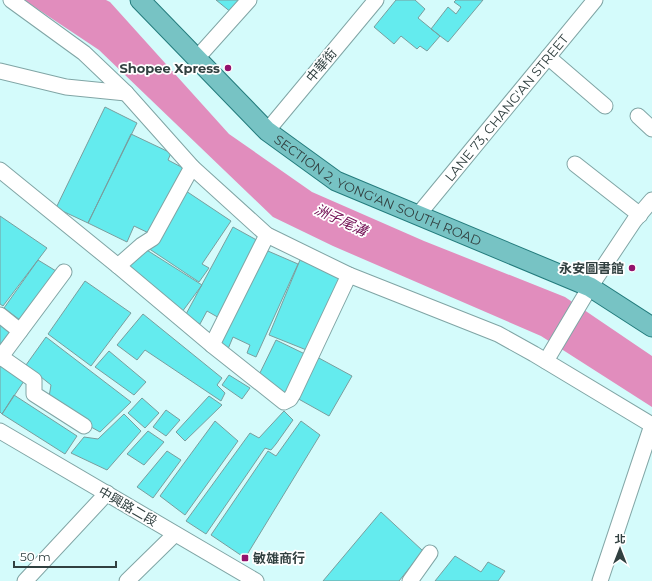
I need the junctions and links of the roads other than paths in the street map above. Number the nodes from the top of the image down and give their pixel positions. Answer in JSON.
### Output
{"nodes":[{"id":1,"x":11,"y":0,"type":"edge"},
{"id":2,"x":140,"y":0,"type":"edge"},
{"id":3,"x":249,"y":0,"type":"edge"},
{"id":4,"x":376,"y":0,"type":"edge"},
{"id":5,"x":595,"y":0,"type":"edge"},
{"id":6,"x":548,"y":57,"type":"junction"},
{"id":7,"x":197,"y":58,"type":"junction"},
{"id":8,"x":0,"y":71,"type":"edge"},
{"id":9,"x":126,"y":93,"type":"junction"},
{"id":10,"x":605,"y":106,"type":"dead end"},
{"id":11,"x":638,"y":116,"type":"dead end"},
{"id":12,"x":652,"y":129,"type":"edge"},
{"id":13,"x":267,"y":131,"type":"junction"},
{"id":14,"x":575,"y":164,"type":"dead end"},
{"id":15,"x":192,"y":167,"type":"junction"},
{"id":16,"x":0,"y":170,"type":"edge"},
{"id":17,"x":652,"y":200,"type":"edge"},
{"id":18,"x":418,"y":215,"type":"junction"},
{"id":19,"x":640,"y":215,"type":"junction"},
{"id":20,"x":267,"y":235,"type":"junction"},
{"id":21,"x":118,"y":266,"type":"junction"},
{"id":22,"x":64,"y":272,"type":"dead end"},
{"id":23,"x":349,"y":275,"type":"junction"},
{"id":24,"x":590,"y":287,"type":"junction"},
{"id":25,"x":0,"y":315,"type":"edge"},
{"id":26,"x":652,"y":327,"type":"edge"},
{"id":27,"x":20,"y":331,"type":"junction"},
{"id":28,"x":212,"y":345,"type":"junction"},
{"id":29,"x":0,"y":358,"type":"edge"},
{"id":30,"x":546,"y":361,"type":"junction"},
{"id":31,"x":652,"y":425,"type":"edge"},
{"id":32,"x":84,"y":426,"type":"dead end"},
{"id":33,"x":0,"y":431,"type":"edge"},
{"id":34,"x":107,"y":494,"type":"junction"},
{"id":35,"x":175,"y":534,"type":"junction"},
{"id":36,"x":430,"y":553,"type":"dead end"},
{"id":37,"x":25,"y":581,"type":"edge"},
{"id":38,"x":127,"y":581,"type":"edge"},
{"id":39,"x":256,"y":581,"type":"edge"},
{"id":40,"x":410,"y":581,"type":"edge"},
{"id":41,"x":600,"y":581,"type":"edge"}],
"edges":[{"from":1,"to":9,"type":"street"},
{"from":2,"to":7,"type":"main road","name":"SECTION 2, YONG'AN SOUTH ROAD"},
{"from":3,"to":7,"type":"street"},
{"from":4,"to":13,"type":"street","name":"中華街"},
{"from":5,"to":6,"type":"street","name":"LANE 73, CHANG'AN STREET"},
{"from":6,"to":10,"type":"street"},
{"from":6,"to":18,"type":"street","name":"LANE 73, CHANG'AN STREET"},
{"from":7,"to":13,"type":"main road","name":"SECTION 2, YONG'AN SOUTH ROAD"},
{"from":8,"to":9,"type":"street"},
{"from":9,"to":15,"type":"street"},
{"from":11,"to":12,"type":"street"},
{"from":13,"to":18,"type":"main road","name":"SECTION 2, YONG'AN SOUTH ROAD"},
{"from":14,"to":19,"type":"street"},
{"from":15,"to":20,"type":"street"},
{"from":15,"to":21,"type":"street"},
{"from":16,"to":21,"type":"street"},
{"from":17,"to":19,"type":"street"},
{"from":18,"to":24,"type":"main road","name":"SECTION 2, YONG'AN SOUTH ROAD"},
{"from":19,"to":24,"type":"street"},
{"from":20,"to":23,"type":"street"},
{"from":20,"to":28,"type":"street"},
{"from":21,"to":28,"type":"street"},
{"from":22,"to":27,"type":"street"},
{"from":23,"to":28,"type":"street"},
{"from":23,"to":30,"type":"street"},
{"from":24,"to":26,"type":"main road","name":"SECTION 2, YONG'AN SOUTH ROAD"},
{"from":24,"to":30,"type":"street"},
{"from":25,"to":27,"type":"street"},
{"from":27,"to":29,"type":"street"},
{"from":29,"to":32,"type":"street"},
{"from":30,"to":31,"type":"street"},
{"from":31,"to":41,"type":"street"},
{"from":33,"to":34,"type":"street","name":"中興路二段"},
{"from":34,"to":35,"type":"street","name":"中興路二段"},
{"from":34,"to":37,"type":"street"},
{"from":35,"to":38,"type":"street"},
{"from":35,"to":39,"type":"street","name":"中興路二段"},
{"from":36,"to":40,"type":"street"}]}
